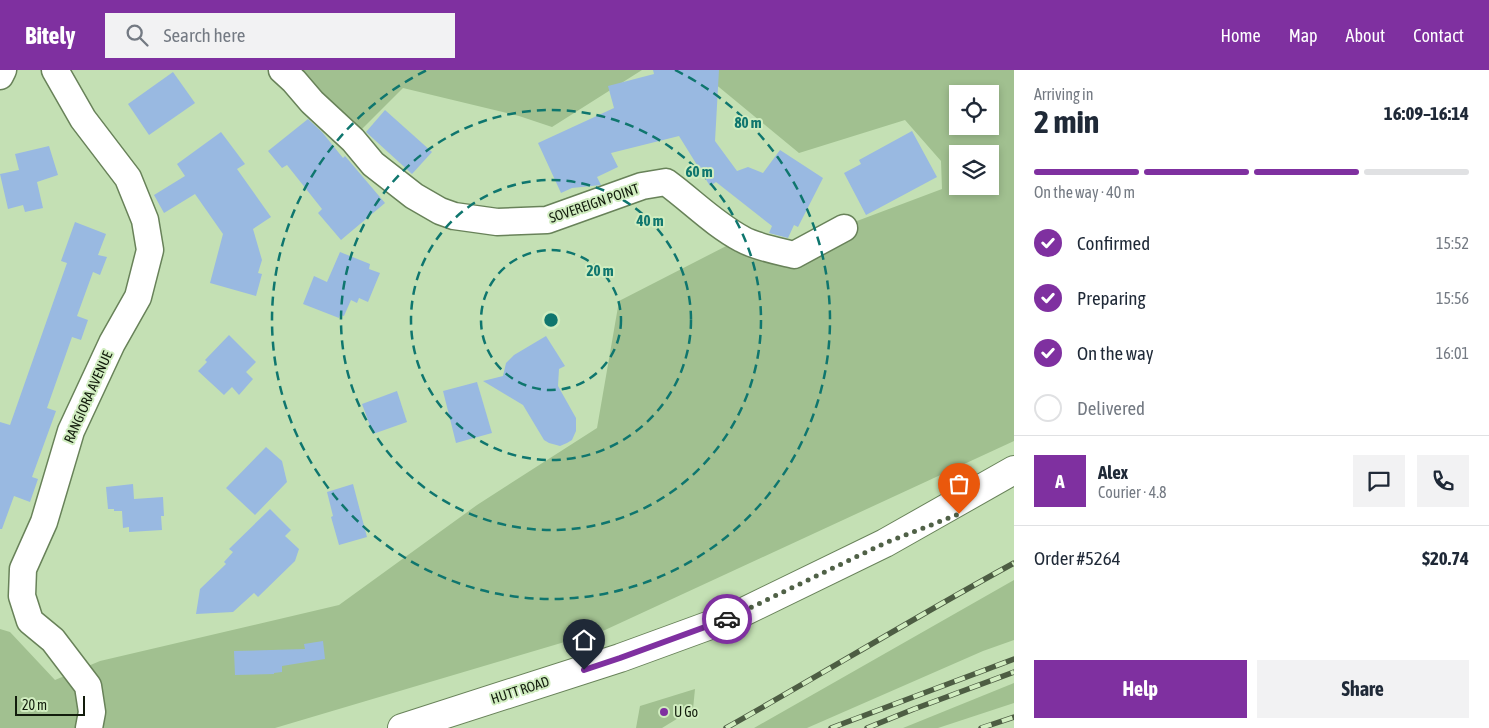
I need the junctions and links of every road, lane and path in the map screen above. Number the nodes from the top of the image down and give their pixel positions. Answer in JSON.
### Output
{"nodes":[{"id":1,"x":3,"y":70,"type":"edge"},
{"id":2,"x":55,"y":70,"type":"edge"},
{"id":3,"x":282,"y":70,"type":"edge"},
{"id":4,"x":0,"y":76,"type":"edge"},
{"id":5,"x":844,"y":228,"type":"dead end"},
{"id":6,"x":1014,"y":470,"type":"edge"},
{"id":7,"x":1014,"y":491,"type":"edge"},
{"id":8,"x":885,"y":543,"type":"junction"},
{"id":9,"x":89,"y":728,"type":"edge"},
{"id":10,"x":402,"y":728,"type":"edge"}],
"edges":[{"from":1,"to":4,"type":"street"},
{"from":2,"to":9,"type":"street","name":"RANGIORA AVENUE"},
{"from":3,"to":5,"type":"street","name":"SOVEREIGN POINT"},
{"from":6,"to":8,"type":"main road","name":"HUTT ROAD"},
{"from":7,"to":8,"type":"main road","name":"HUTT ROAD"},
{"from":8,"to":10,"type":"main road","name":"HUTT ROAD"}]}
